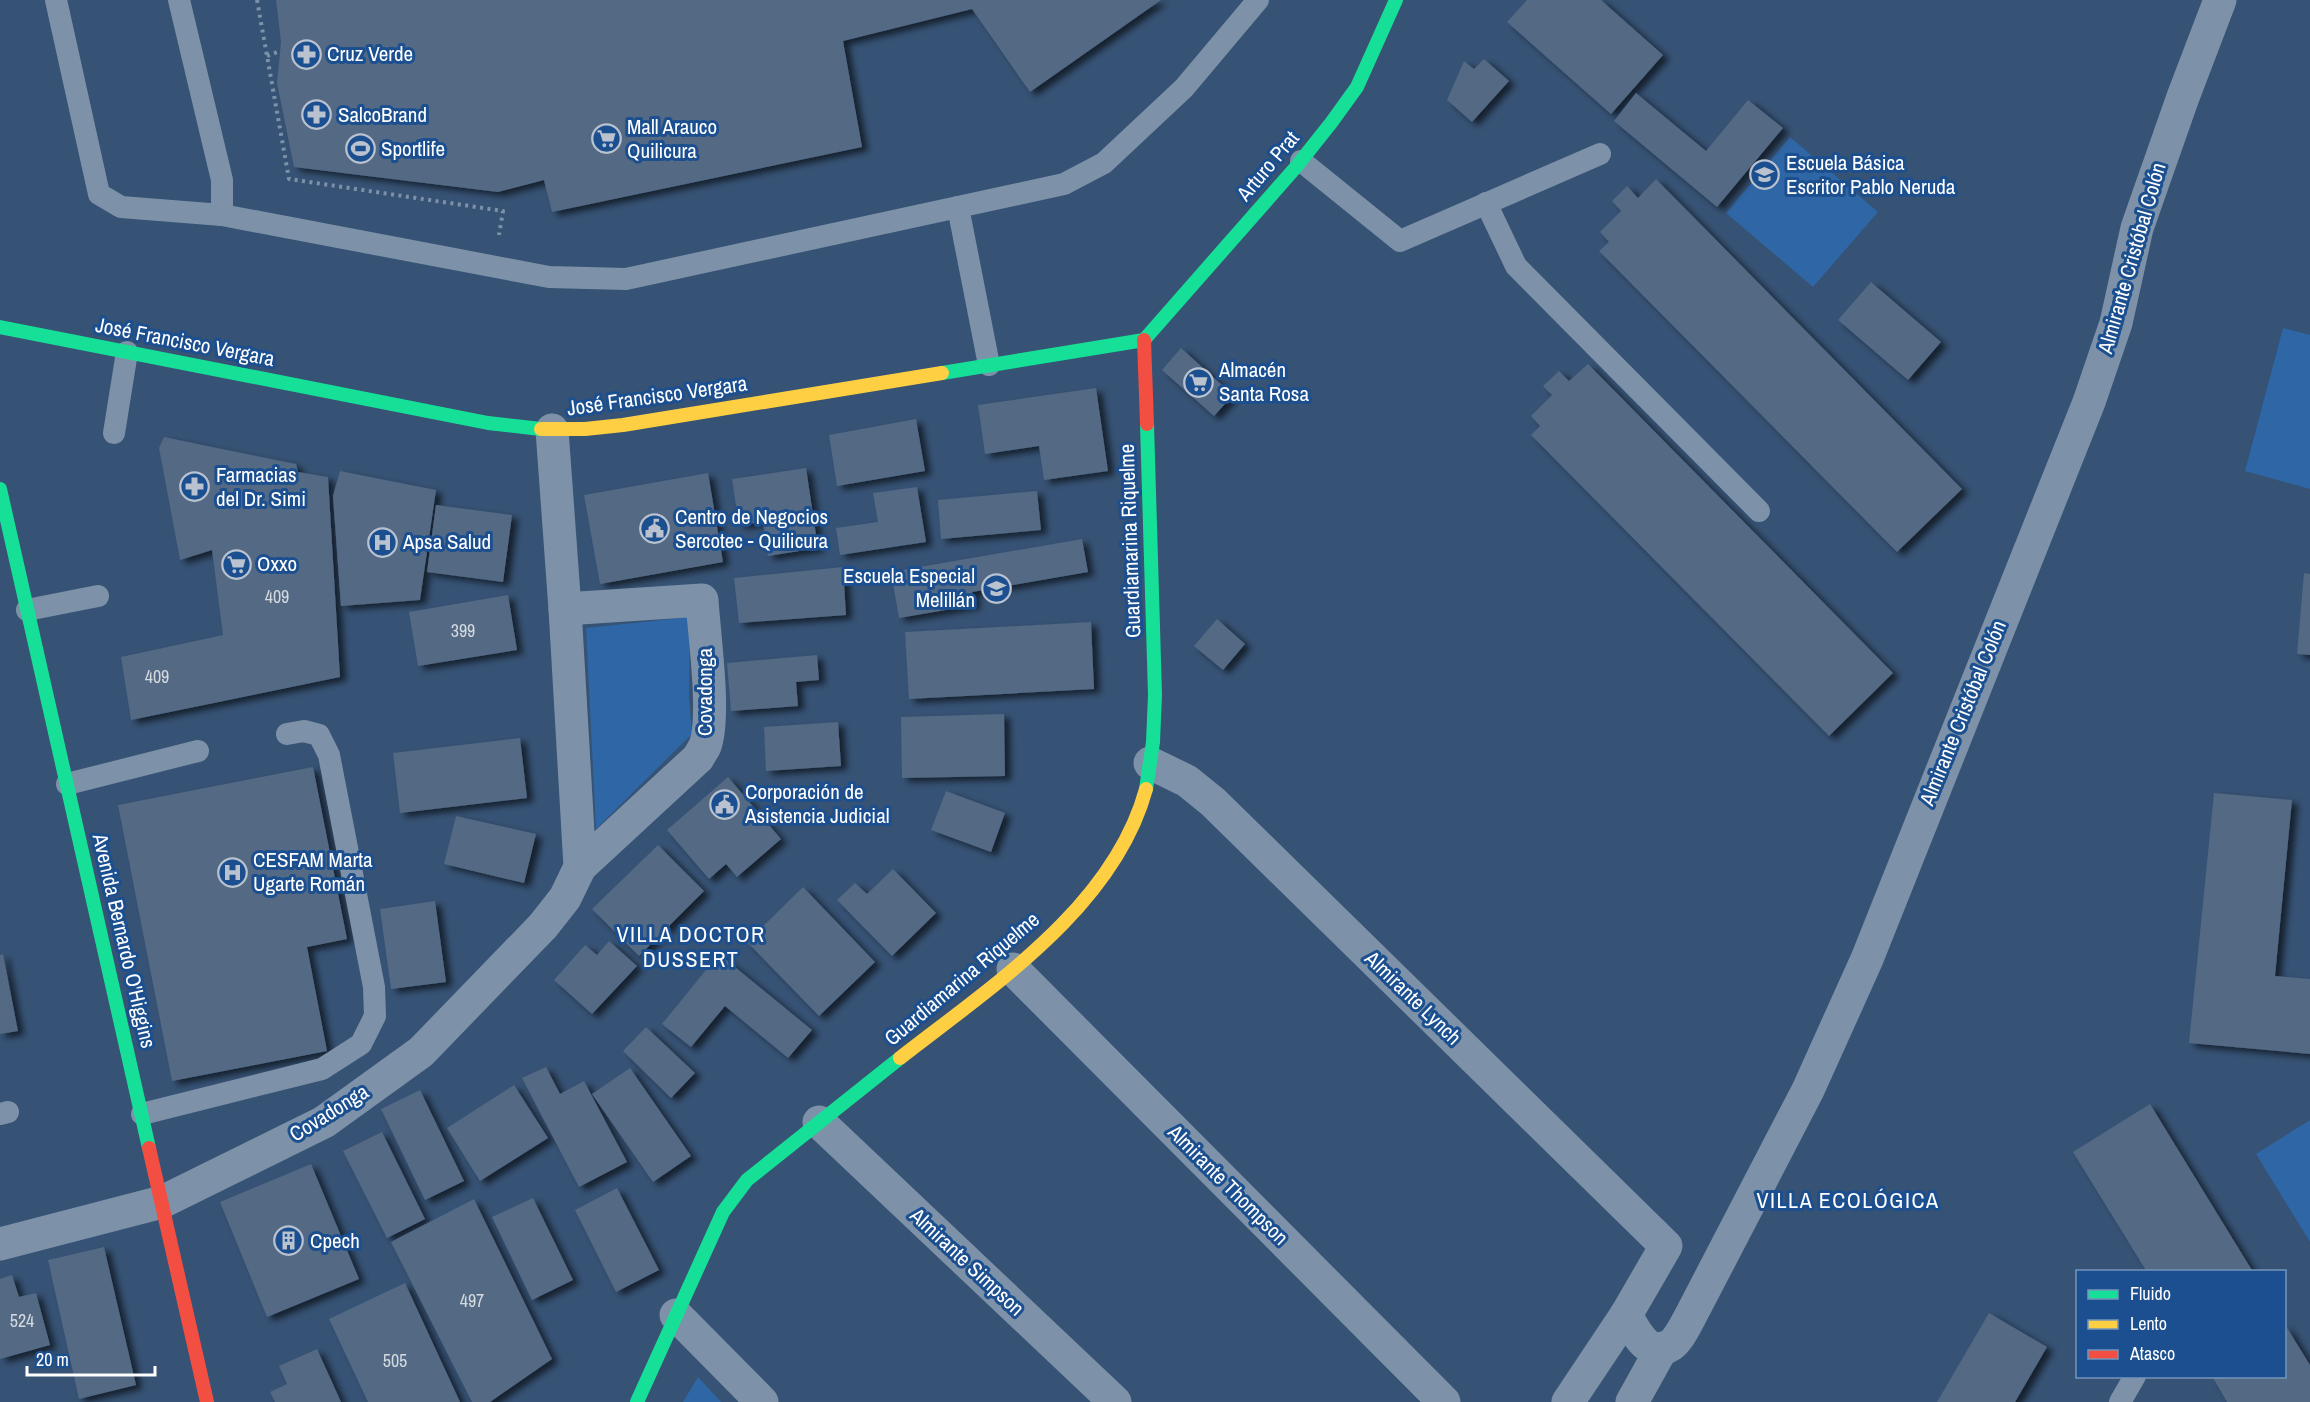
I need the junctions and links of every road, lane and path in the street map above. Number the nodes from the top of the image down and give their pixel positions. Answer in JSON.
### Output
{"nodes":[{"id":1,"x":56,"y":0,"type":"edge"},
{"id":2,"x":179,"y":0,"type":"edge"},
{"id":3,"x":257,"y":0,"type":"edge"},
{"id":4,"x":1258,"y":0,"type":"edge"},
{"id":5,"x":1396,"y":0,"type":"edge"},
{"id":6,"x":2220,"y":0,"type":"edge"},
{"id":7,"x":280,"y":51,"type":"dead end"},
{"id":8,"x":267,"y":56,"type":"junction"},
{"id":9,"x":285,"y":121,"type":"dead end"},
{"id":10,"x":279,"y":124,"type":"junction"},
{"id":11,"x":1600,"y":154,"type":"dead end"},
{"id":12,"x":1301,"y":161,"type":"junction"},
{"id":13,"x":1486,"y":203,"type":"junction"},
{"id":14,"x":958,"y":207,"type":"junction"},
{"id":15,"x":222,"y":215,"type":"junction"},
{"id":16,"x":494,"y":266,"type":"junction"},
{"id":17,"x":0,"y":327,"type":"edge"},
{"id":18,"x":1144,"y":340,"type":"junction"},
{"id":19,"x":127,"y":352,"type":"junction"},
{"id":20,"x":989,"y":365,"type":"junction"},
{"id":21,"x":552,"y":430,"type":"junction"},
{"id":22,"x":114,"y":434,"type":"dead end"},
{"id":23,"x":0,"y":489,"type":"edge"},
{"id":24,"x":1759,"y":511,"type":"dead end"},
{"id":25,"x":98,"y":596,"type":"dead end"},
{"id":26,"x":565,"y":609,"type":"junction"},
{"id":27,"x":27,"y":610,"type":"junction"},
{"id":28,"x":287,"y":734,"type":"dead end"},
{"id":29,"x":198,"y":751,"type":"dead end"},
{"id":30,"x":1150,"y":763,"type":"junction"},
{"id":31,"x":67,"y":784,"type":"junction"},
{"id":32,"x":580,"y":867,"type":"junction"},
{"id":33,"x":1013,"y":969,"type":"junction"},
{"id":34,"x":142,"y":1114,"type":"junction"},
{"id":35,"x":819,"y":1122,"type":"junction"},
{"id":36,"x":162,"y":1202,"type":"junction"},
{"id":37,"x":0,"y":1244,"type":"edge"},
{"id":38,"x":676,"y":1315,"type":"junction"},
{"id":39,"x":1626,"y":1316,"type":"junction"},
{"id":40,"x":1662,"y":1348,"type":"junction"},
{"id":41,"x":2134,"y":1378,"type":"edge"},
{"id":42,"x":207,"y":1402,"type":"edge"},
{"id":43,"x":638,"y":1402,"type":"edge"},
{"id":44,"x":762,"y":1402,"type":"edge"},
{"id":45,"x":1115,"y":1402,"type":"edge"},
{"id":46,"x":1444,"y":1402,"type":"edge"},
{"id":47,"x":1568,"y":1402,"type":"edge"},
{"id":48,"x":1632,"y":1402,"type":"edge"},
{"id":49,"x":2120,"y":1402,"type":"edge"}],
"edges":[{"from":1,"to":15,"type":"lane"},
{"from":2,"to":15,"type":"lane"},
{"from":3,"to":8,"type":"path"},
{"from":4,"to":14,"type":"lane"},
{"from":5,"to":12,"type":"street","name":"Arturo Prat"},
{"from":6,"to":40,"type":"street","name":"Almirante Cristóbal Colón"},
{"from":7,"to":8,"type":"path"},
{"from":8,"to":10,"type":"path"},
{"from":9,"to":10,"type":"path"},
{"from":10,"to":16,"type":"path"},
{"from":11,"to":13,"type":"lane"},
{"from":12,"to":13,"type":"lane"},
{"from":12,"to":18,"type":"street","name":"Arturo Prat"},
{"from":13,"to":24,"type":"lane"},
{"from":14,"to":16,"type":"lane"},
{"from":14,"to":20,"type":"lane"},
{"from":15,"to":16,"type":"lane"},
{"from":17,"to":19,"type":"street","name":"José Francisco Vergara"},
{"from":18,"to":20,"type":"street","name":"José Francisco Vergara"},
{"from":18,"to":30,"type":"street","name":"Guardiamarina Riquelme"},
{"from":19,"to":21,"type":"street","name":"José Francisco Vergara"},
{"from":19,"to":22,"type":"lane"},
{"from":20,"to":21,"type":"street","name":"José Francisco Vergara"},
{"from":21,"to":26,"type":"street","name":"Covadonga"},
{"from":23,"to":27,"type":"street","name":"Avenida Bernardo O'Higgins"},
{"from":25,"to":27,"type":"lane"},
{"from":26,"to":32,"type":"street","name":"Covadonga"},
{"from":26,"to":32,"type":"street","name":"Covadonga"},
{"from":27,"to":31,"type":"street","name":"Avenida Bernardo O'Higgins"},
{"from":28,"to":34,"type":"lane"},
{"from":29,"to":31,"type":"lane"},
{"from":30,"to":33,"type":"street","name":"Guardiamarina Riquelme"},
{"from":30,"to":39,"type":"street","name":"Almirante Lynch"},
{"from":31,"to":34,"type":"street","name":"Avenida Bernardo O'Higgins"},
{"from":32,"to":36,"type":"street","name":"Covadonga"},
{"from":33,"to":35,"type":"street","name":"Guardiamarina Riquelme"},
{"from":33,"to":46,"type":"street","name":"Almirante Thompson"},
{"from":34,"to":36,"type":"street","name":"Avenida Bernardo O'Higgins"},
{"from":35,"to":38,"type":"street","name":"Guardiamarina Riquelme"},
{"from":35,"to":45,"type":"street","name":"Almirante Simpson"},
{"from":36,"to":37,"type":"street","name":"Covadonga"},
{"from":36,"to":42,"type":"street","name":"Avenida Bernardo O'Higgins"},
{"from":38,"to":43,"type":"street","name":"Guardiamarina Riquelme"},
{"from":38,"to":44,"type":"street"},
{"from":39,"to":40,"type":"street"},
{"from":39,"to":47,"type":"street"},
{"from":40,"to":48,"type":"street","name":"Almirante Cristóbal Colón"},
{"from":41,"to":49,"type":"lane"}]}
